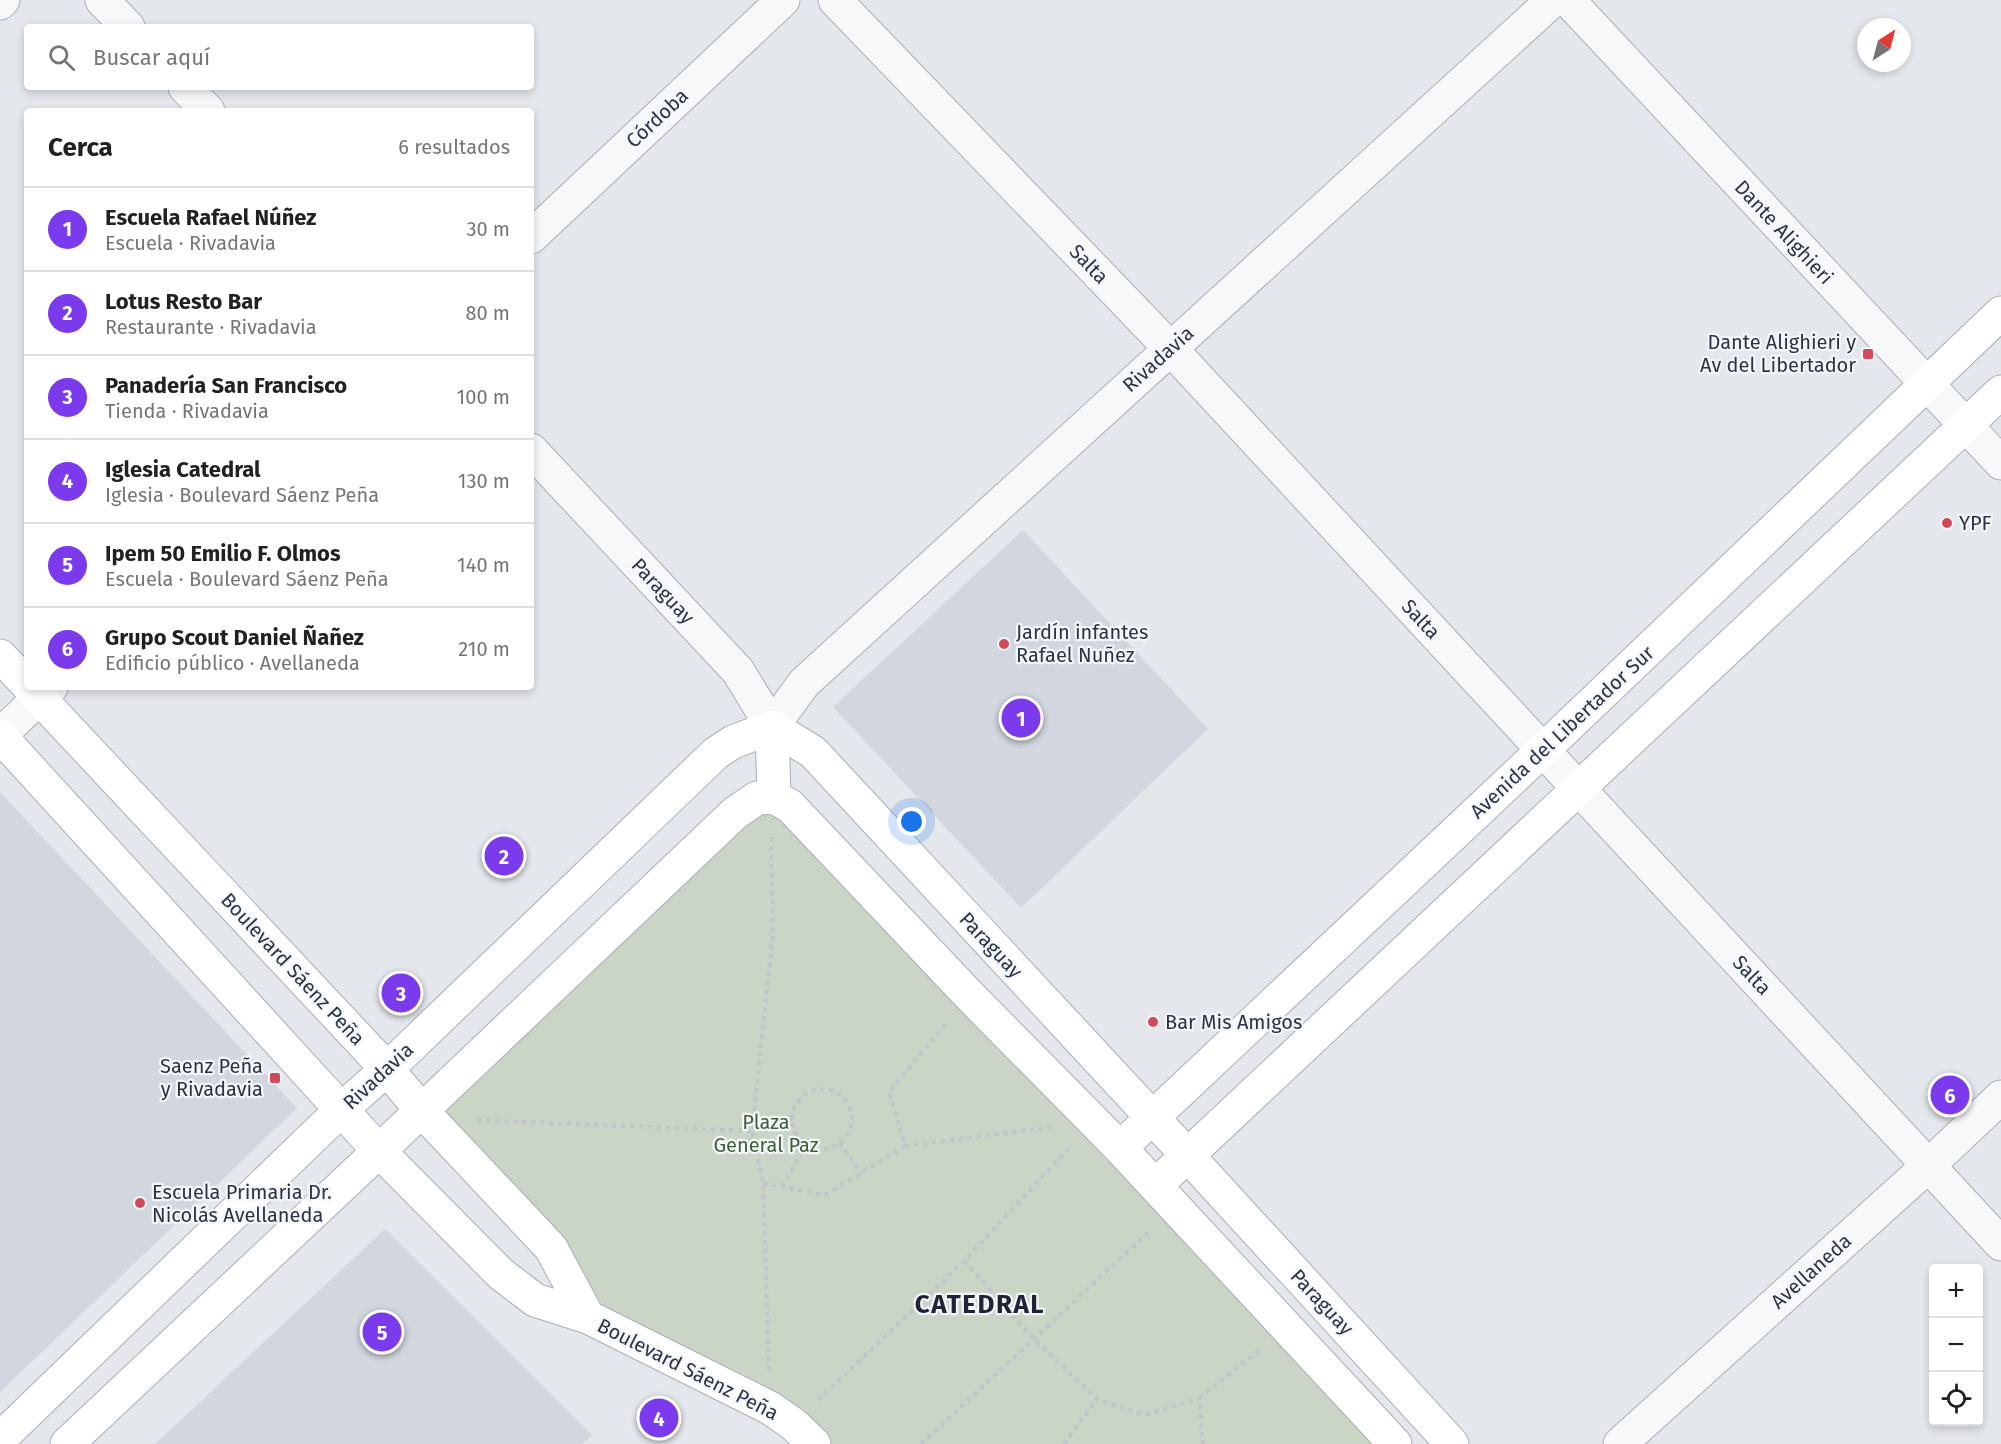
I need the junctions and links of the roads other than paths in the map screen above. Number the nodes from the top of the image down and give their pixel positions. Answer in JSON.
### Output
{"nodes":[{"id":1,"x":102,"y":0,"type":"edge"},
{"id":2,"x":783,"y":0,"type":"edge"},
{"id":3,"x":835,"y":0,"type":"edge"},
{"id":4,"x":1553,"y":0,"type":"edge"},
{"id":5,"x":1568,"y":0,"type":"edge"},
{"id":6,"x":125,"y":24,"type":"edge"},
{"id":7,"x":188,"y":90,"type":"edge"},
{"id":8,"x":205,"y":108,"type":"edge"},
{"id":9,"x":534,"y":234,"type":"edge"},
{"id":10,"x":2001,"y":314,"type":"edge"},
{"id":11,"x":1170,"y":348,"type":"junction"},
{"id":12,"x":1926,"y":384,"type":"junction"},
{"id":13,"x":2001,"y":392,"type":"edge"},
{"id":14,"x":1965,"y":425,"type":"junction"},
{"id":15,"x":534,"y":453,"type":"edge"},
{"id":16,"x":2001,"y":463,"type":"edge"},
{"id":17,"x":0,"y":656,"type":"edge"},
{"id":18,"x":24,"y":677,"type":"edge"},
{"id":19,"x":36,"y":690,"type":"edge"},
{"id":20,"x":38,"y":690,"type":"edge"},
{"id":21,"x":772,"y":727,"type":"junction"},
{"id":22,"x":0,"y":735,"type":"edge"},
{"id":23,"x":1543,"y":750,"type":"junction"},
{"id":24,"x":1579,"y":788,"type":"junction"},
{"id":25,"x":774,"y":797,"type":"junction"},
{"id":26,"x":387,"y":1069,"type":"junction"},
{"id":27,"x":2001,"y":1097,"type":"edge"},
{"id":28,"x":341,"y":1110,"type":"junction"},
{"id":29,"x":422,"y":1111,"type":"junction"},
{"id":30,"x":1151,"y":1117,"type":"junction"},
{"id":31,"x":1120,"y":1148,"type":"junction"},
{"id":32,"x":379,"y":1151,"type":"junction"},
{"id":33,"x":1188,"y":1156,"type":"junction"},
{"id":34,"x":1929,"y":1165,"type":"junction"},
{"id":35,"x":1165,"y":1197,"type":"junction"},
{"id":36,"x":2001,"y":1244,"type":"edge"},
{"id":37,"x":588,"y":1317,"type":"junction"},
{"id":38,"x":792,"y":1425,"type":"edge"},
{"id":39,"x":0,"y":1444,"type":"edge"},
{"id":40,"x":67,"y":1444,"type":"edge"},
{"id":41,"x":1395,"y":1444,"type":"edge"},
{"id":42,"x":1452,"y":1444,"type":"edge"},
{"id":43,"x":1620,"y":1444,"type":"edge"}],
"edges":[{"from":1,"to":6,"type":"street"},
{"from":2,"to":9,"type":"street","name":"Córdoba"},
{"from":3,"to":11,"type":"street","name":"Salta"},
{"from":4,"to":11,"type":"street","name":"Rivadavia"},
{"from":5,"to":12,"type":"street","name":"Dante Alighieri"},
{"from":7,"to":8,"type":"street"},
{"from":10,"to":12,"type":"main road","name":"Avenida del Libertador Sur"},
{"from":11,"to":21,"type":"street","name":"Rivadavia"},
{"from":11,"to":23,"type":"street","name":"Salta"},
{"from":12,"to":14,"type":"street","name":"Dante Alighieri"},
{"from":12,"to":23,"type":"main road","name":"Avenida del Libertador Sur"},
{"from":13,"to":14,"type":"main road"},
{"from":14,"to":16,"type":"street","name":"Dante Alighieri"},
{"from":14,"to":24,"type":"main road"},
{"from":15,"to":21,"type":"street","name":"Paraguay"},
{"from":17,"to":18,"type":"main road","name":"Boulevard Sáenz Peña"},
{"from":19,"to":22,"type":"street"},
{"from":20,"to":26,"type":"main road","name":"Boulevard Sáenz Peña"},
{"from":21,"to":25,"type":"main road"},
{"from":21,"to":26,"type":"main road","name":"Rivadavia"},
{"from":21,"to":30,"type":"main road","name":"Paraguay"},
{"from":22,"to":28,"type":"main road","name":"Boulevard Sáenz Peña"},
{"from":23,"to":24,"type":"street","name":"Salta"},
{"from":23,"to":30,"type":"main road","name":"Avenida del Libertador Sur"},
{"from":24,"to":33,"type":"main road"},
{"from":24,"to":34,"type":"street","name":"Salta"},
{"from":25,"to":29,"type":"main road"},
{"from":25,"to":31,"type":"main road"},
{"from":26,"to":28,"type":"main road","name":"Rivadavia"},
{"from":26,"to":29,"type":"main road","name":"Boulevard Sáenz Peña"},
{"from":27,"to":34,"type":"street","name":"Avellaneda"},
{"from":28,"to":32,"type":"main road","name":"Boulevard Sáenz Peña"},
{"from":28,"to":39,"type":"main road","name":"Rivadavia"},
{"from":29,"to":32,"type":"main road"},
{"from":29,"to":37,"type":"main road","name":"Boulevard Sáenz Peña"},
{"from":30,"to":31,"type":"main road","name":"Avenida del Libertador Sur"},
{"from":30,"to":33,"type":"main road","name":"Paraguay"},
{"from":31,"to":35,"type":"main road"},
{"from":32,"to":37,"type":"main road","name":"Boulevard Sáenz Peña"},
{"from":32,"to":40,"type":"main road"},
{"from":33,"to":35,"type":"main road"},
{"from":33,"to":42,"type":"main road","name":"Paraguay"},
{"from":34,"to":36,"type":"street","name":"Salta"},
{"from":34,"to":43,"type":"street","name":"Avellaneda"},
{"from":35,"to":41,"type":"main road"},
{"from":37,"to":38,"type":"main road","name":"Boulevard Sáenz Peña"}]}
